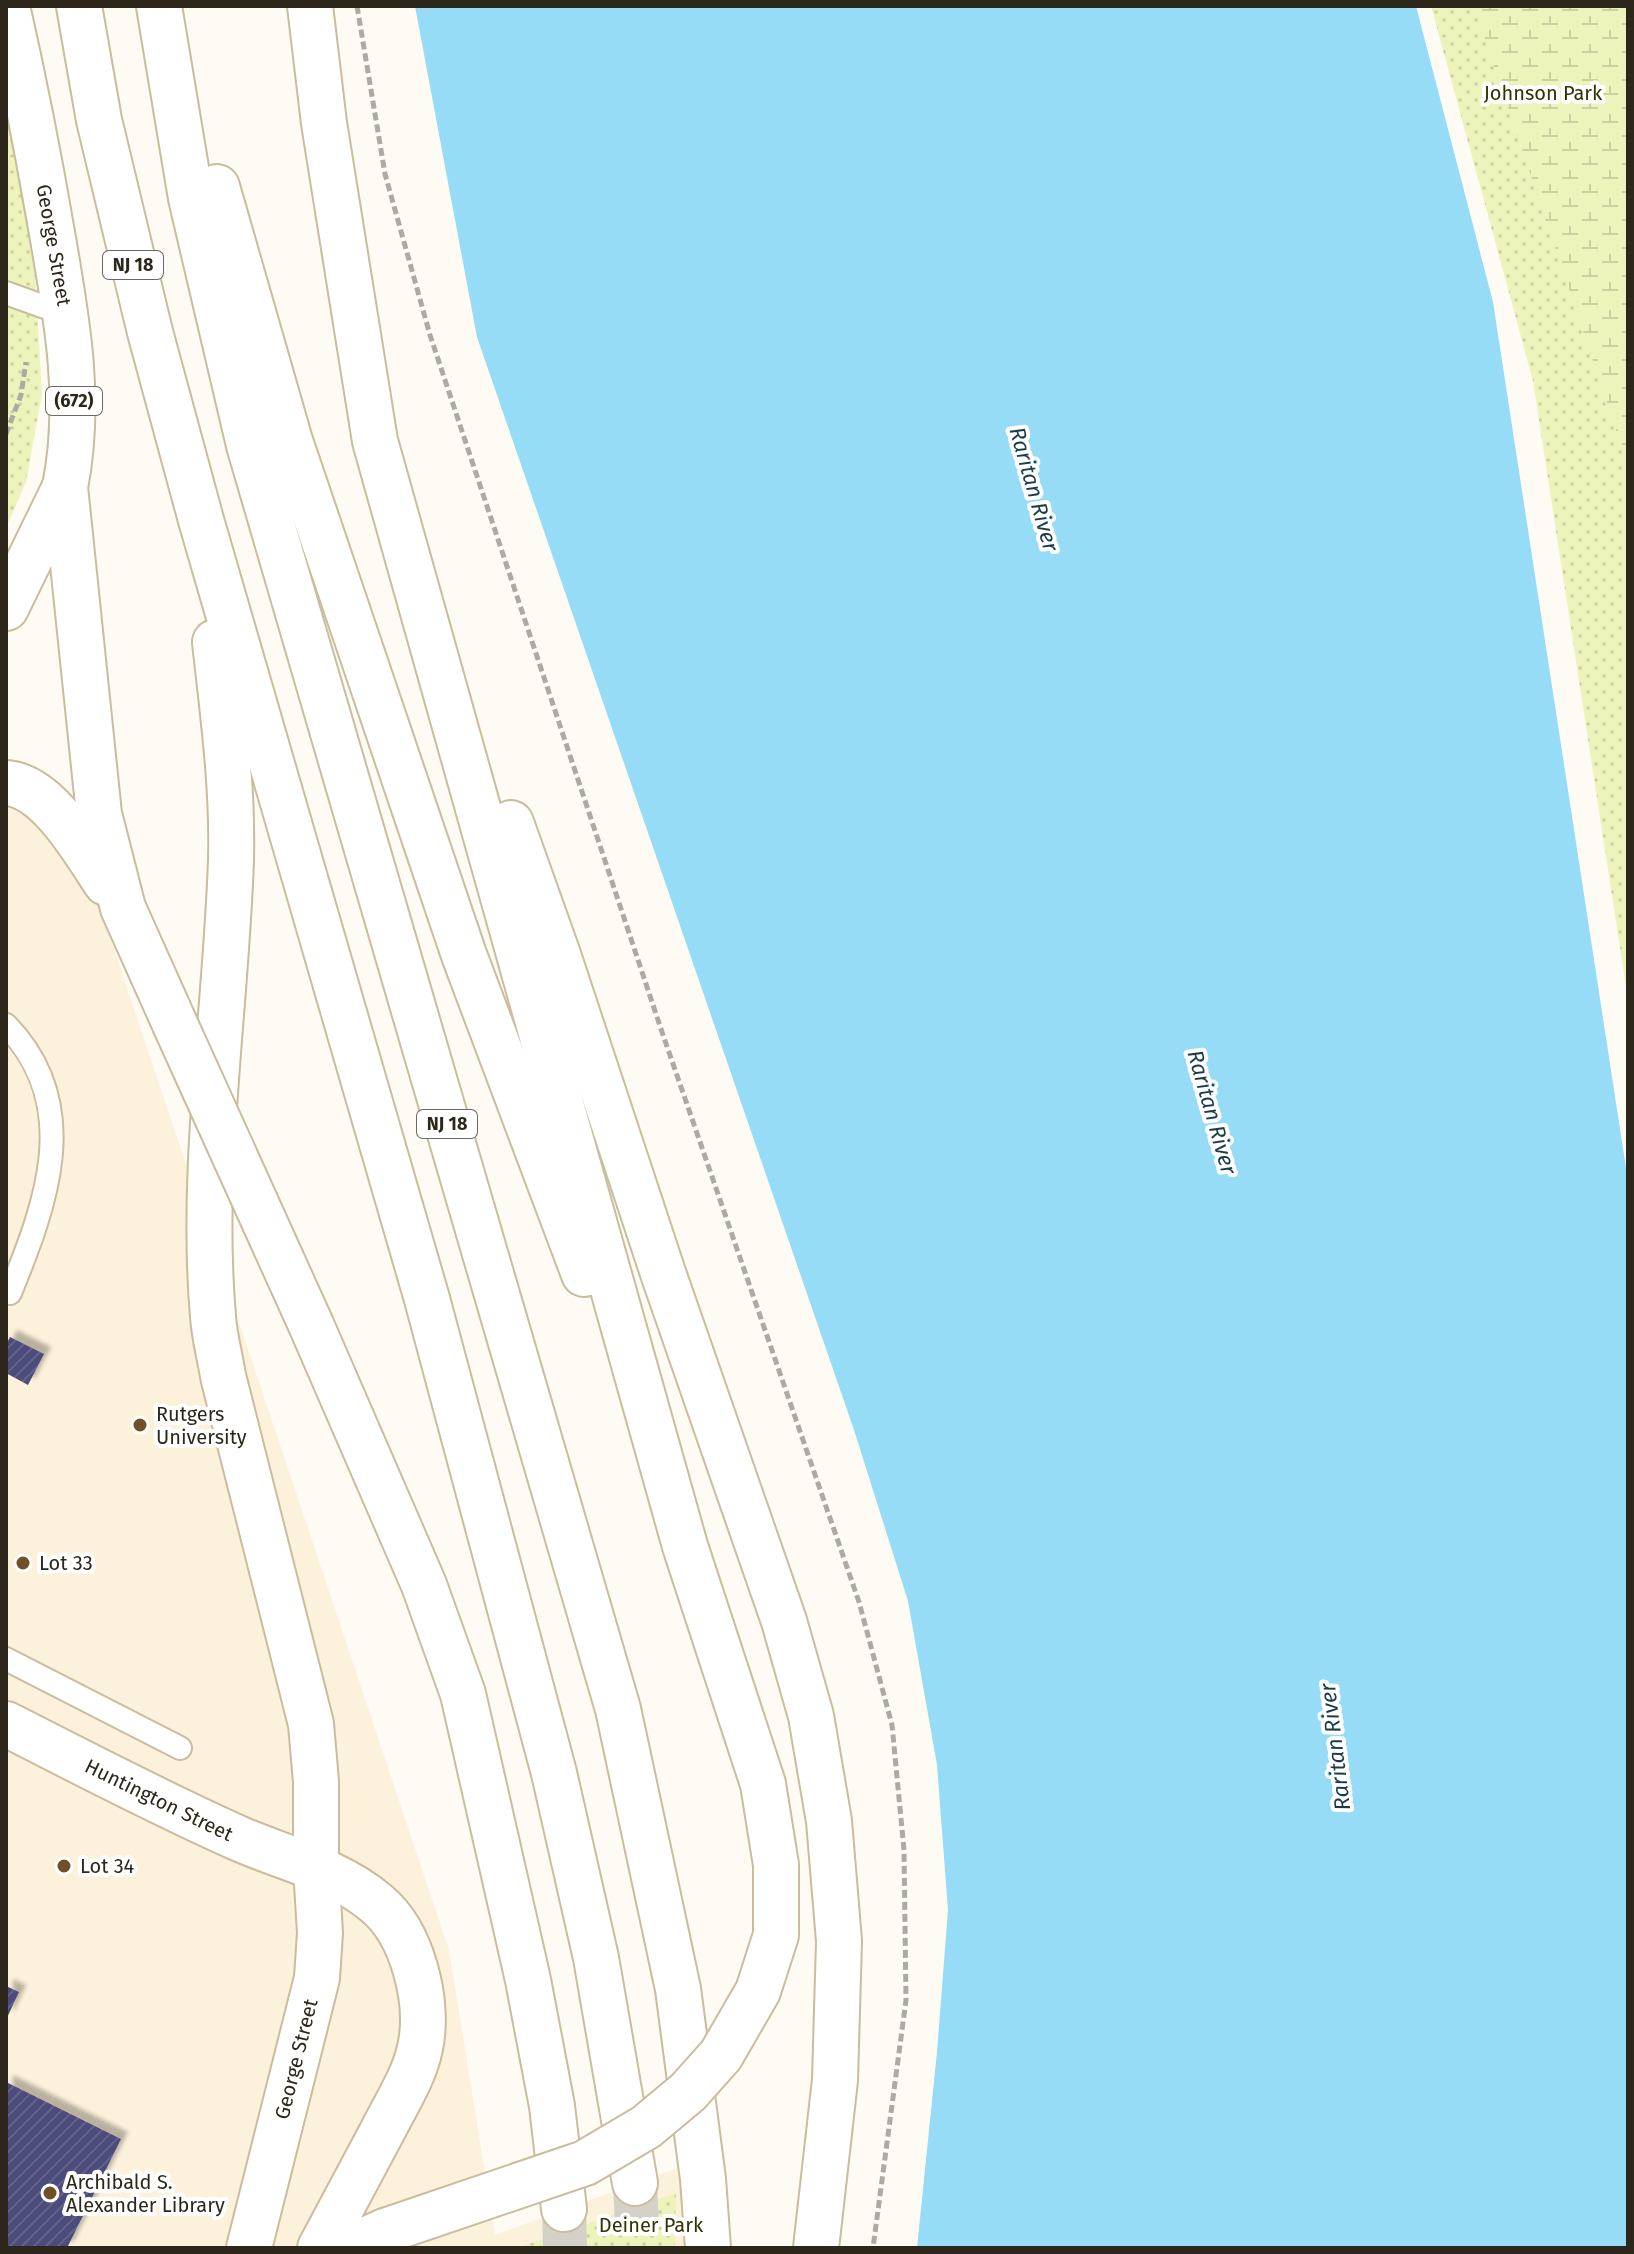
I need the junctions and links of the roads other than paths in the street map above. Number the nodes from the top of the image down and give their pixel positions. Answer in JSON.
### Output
{"nodes":[{"id":1,"x":7,"y":6,"type":"edge"},
{"id":2,"x":79,"y":6,"type":"edge"},
{"id":3,"x":159,"y":6,"type":"edge"},
{"id":4,"x":166,"y":6,"type":"edge"},
{"id":5,"x":310,"y":6,"type":"edge"},
{"id":6,"x":6,"y":293,"type":"edge"},
{"id":7,"x":67,"y":315,"type":"junction"},
{"id":8,"x":375,"y":441,"type":"junction"},
{"id":9,"x":65,"y":487,"type":"junction"},
{"id":10,"x":201,"y":520,"type":"junction"},
{"id":11,"x":6,"y":608,"type":"edge"},
{"id":12,"x":6,"y":783,"type":"edge"},
{"id":13,"x":123,"y":908,"type":"junction"},
{"id":14,"x":6,"y":1025,"type":"edge"},
{"id":15,"x":10,"y":1293,"type":"dead end"},
{"id":16,"x":685,"y":1546,"type":"junction"},
{"id":17,"x":6,"y":1659,"type":"edge"},
{"id":18,"x":6,"y":1724,"type":"edge"},
{"id":19,"x":180,"y":1748,"type":"dead end"},
{"id":20,"x":316,"y":1867,"type":"junction"},
{"id":21,"x":635,"y":2183,"type":"tunnel mouth"},
{"id":22,"x":564,"y":2209,"type":"tunnel mouth"},
{"id":23,"x":366,"y":2240,"type":"edge"},
{"id":24,"x":249,"y":2248,"type":"edge"},
{"id":25,"x":320,"y":2248,"type":"edge"},
{"id":26,"x":708,"y":2248,"type":"edge"},
{"id":27,"x":816,"y":2248,"type":"edge"}],
"edges":[{"from":1,"to":7,"type":"main road","name":"George Street","number":"(672)"},
{"from":2,"to":10,"type":"main road","number":"NJ 18"},
{"from":3,"to":26,"type":"main road","number":"NJ 18"},
{"from":4,"to":16,"type":"main road"},
{"from":5,"to":8,"type":"main road"},
{"from":6,"to":7,"type":"lane"},
{"from":7,"to":9,"type":"main road","name":"George Street","number":"(672)"},
{"from":8,"to":16,"type":"main road"},
{"from":8,"to":27,"type":"main road"},
{"from":9,"to":11,"type":"main road"},
{"from":9,"to":13,"type":"main road"},
{"from":10,"to":20,"type":"main road","name":"George Street"},
{"from":10,"to":21,"type":"main road","number":"NJ 18"},
{"from":12,"to":13,"type":"main road"},
{"from":13,"to":22,"type":"main road","bridge":true},
{"from":14,"to":15,"type":"lane"},
{"from":16,"to":23,"type":"main road","bridge":true},
{"from":17,"to":19,"type":"lane"},
{"from":18,"to":20,"type":"main road","name":"Huntington Street"},
{"from":20,"to":24,"type":"main road","name":"George Street"},
{"from":20,"to":25,"type":"main road","name":"Huntington Street"}]}
